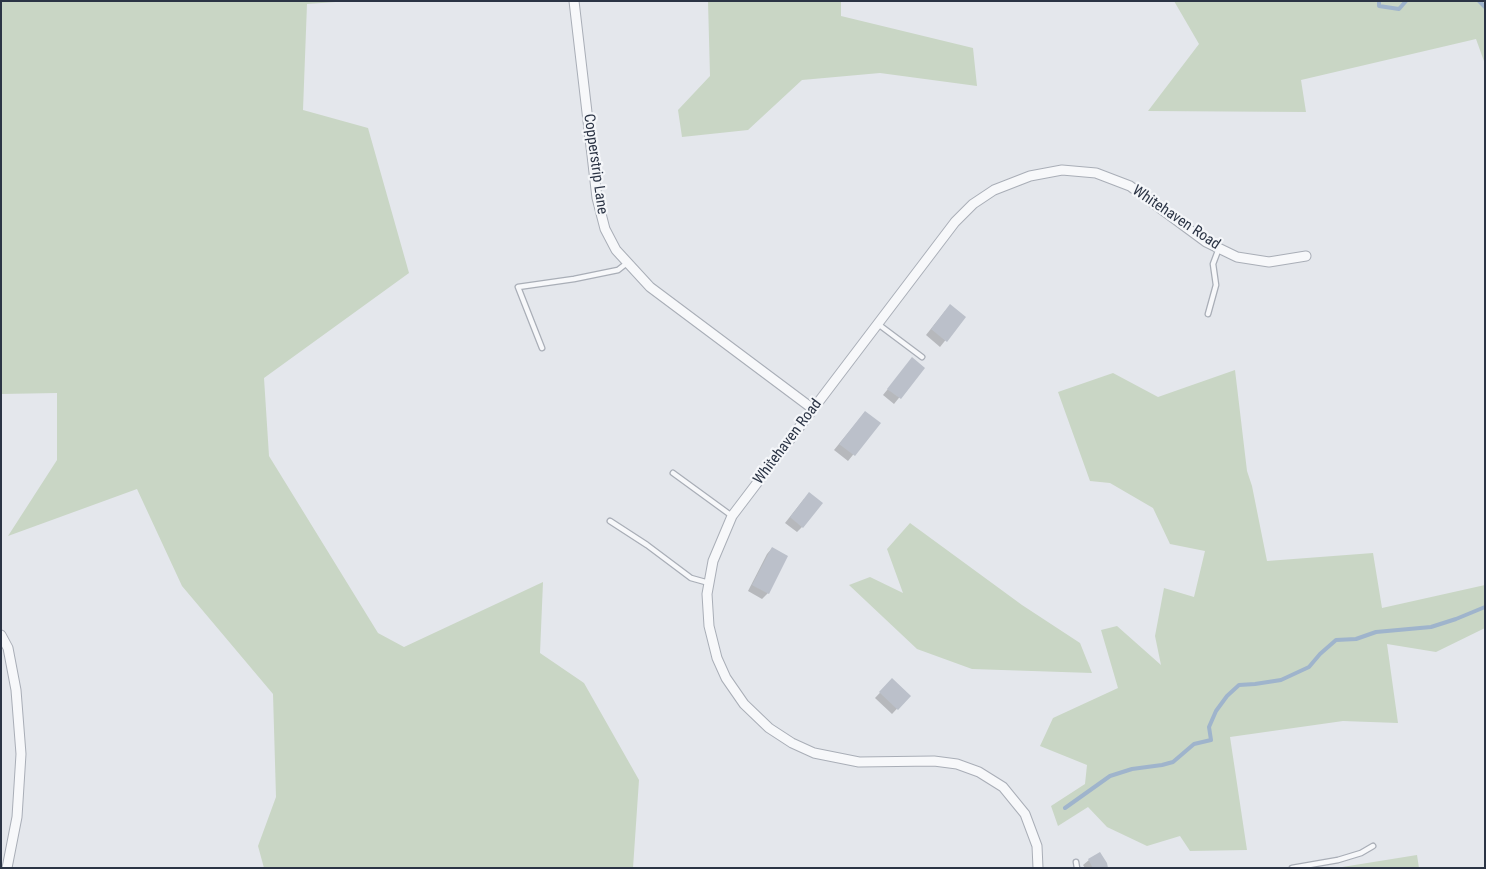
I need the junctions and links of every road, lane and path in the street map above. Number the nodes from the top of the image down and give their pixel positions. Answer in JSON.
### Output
{"nodes":[{"id":1,"x":574,"y":1,"type":"edge"},
{"id":2,"x":1219,"y":248,"type":"junction"},
{"id":3,"x":1306,"y":256,"type":"dead end"},
{"id":4,"x":628,"y":263,"type":"junction"},
{"id":5,"x":1208,"y":314,"type":"dead end"},
{"id":6,"x":878,"y":324,"type":"junction"},
{"id":7,"x":542,"y":348,"type":"dead end"},
{"id":8,"x":922,"y":357,"type":"dead end"},
{"id":9,"x":813,"y":409,"type":"junction"},
{"id":10,"x":673,"y":473,"type":"dead end"},
{"id":11,"x":732,"y":516,"type":"junction"},
{"id":12,"x":610,"y":521,"type":"dead end"},
{"id":13,"x":709,"y":582,"type":"junction"},
{"id":14,"x":1,"y":635,"type":"edge"},
{"id":15,"x":1373,"y":846,"type":"dead end"},
{"id":16,"x":1076,"y":862,"type":"dead end"},
{"id":17,"x":7,"y":868,"type":"edge"},
{"id":18,"x":1038,"y":868,"type":"edge"},
{"id":19,"x":1077,"y":868,"type":"edge"},
{"id":20,"x":1292,"y":868,"type":"edge"}],
"edges":[{"from":1,"to":4,"type":"street","name":"Copperstrip Lane"},
{"from":2,"to":3,"type":"street","name":"Whitehaven Road"},
{"from":2,"to":5,"type":"lane"},
{"from":2,"to":6,"type":"street","name":"Whitehaven Road"},
{"from":4,"to":7,"type":"lane"},
{"from":4,"to":9,"type":"street","name":"Copperstrip Lane"},
{"from":6,"to":8,"type":"lane"},
{"from":6,"to":9,"type":"street","name":"Whitehaven Road"},
{"from":9,"to":11,"type":"street","name":"Whitehaven Road"},
{"from":10,"to":11,"type":"lane"},
{"from":11,"to":13,"type":"street","name":"Whitehaven Road"},
{"from":12,"to":13,"type":"lane"},
{"from":13,"to":18,"type":"street","name":"Whitehaven Road"},
{"from":14,"to":17,"type":"street"},
{"from":15,"to":20,"type":"lane"},
{"from":16,"to":19,"type":"lane"}]}
